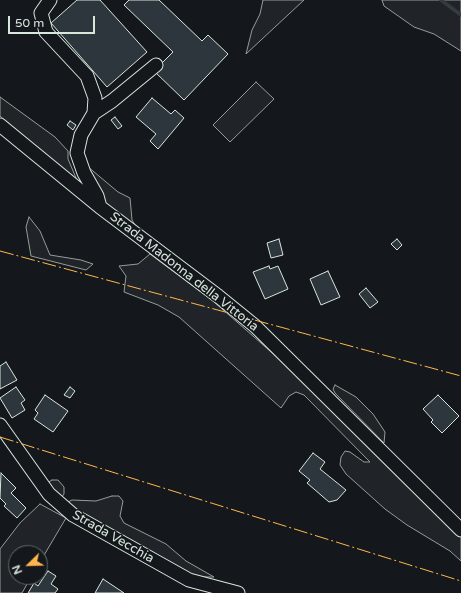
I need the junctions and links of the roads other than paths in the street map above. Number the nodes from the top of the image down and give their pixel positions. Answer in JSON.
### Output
{"nodes":[{"id":1,"x":50,"y":0,"type":"edge"},
{"id":2,"x":156,"y":65,"type":"dead end"},
{"id":3,"x":94,"y":113,"type":"junction"},
{"id":4,"x":0,"y":124,"type":"edge"},
{"id":5,"x":100,"y":207,"type":"junction"},
{"id":6,"x":0,"y":426,"type":"edge"},
{"id":7,"x":460,"y":525,"type":"edge"},
{"id":8,"x":238,"y":593,"type":"edge"}],
"edges":[{"from":1,"to":3,"type":"street"},
{"from":2,"to":3,"type":"street"},
{"from":3,"to":5,"type":"street"},
{"from":4,"to":5,"type":"street","name":"Strada Madonna della Vittoria"},
{"from":5,"to":7,"type":"street","name":"Strada Madonna della Vittoria"},
{"from":6,"to":8,"type":"street","name":"Strada Vecchia"}]}
